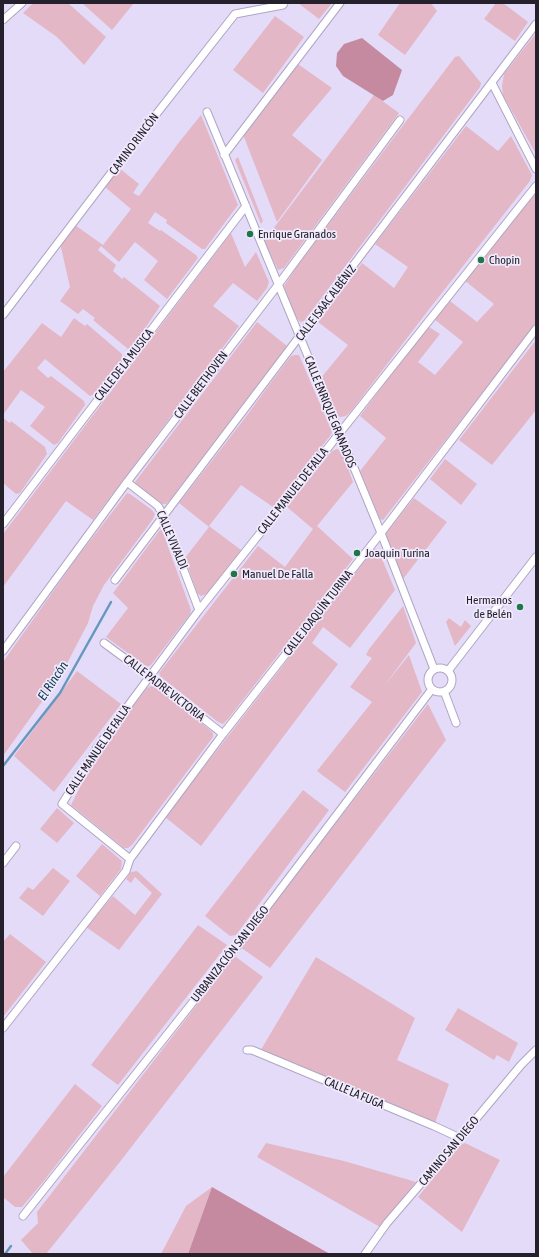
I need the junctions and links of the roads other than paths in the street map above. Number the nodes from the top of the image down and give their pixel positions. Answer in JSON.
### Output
{"nodes":[{"id":1,"x":22,"y":3,"type":"edge"},
{"id":2,"x":284,"y":3,"type":"edge"},
{"id":3,"x":340,"y":3,"type":"edge"},
{"id":4,"x":3,"y":20,"type":"edge"},
{"id":5,"x":536,"y":24,"type":"edge"},
{"id":6,"x":492,"y":83,"type":"junction"},
{"id":7,"x":207,"y":112,"type":"dead end"},
{"id":8,"x":400,"y":120,"type":"dead end"},
{"id":9,"x":224,"y":155,"type":"junction"},
{"id":10,"x":536,"y":169,"type":"edge"},
{"id":11,"x":536,"y":186,"type":"edge"},
{"id":12,"x":246,"y":206,"type":"junction"},
{"id":13,"x":278,"y":285,"type":"junction"},
{"id":14,"x":3,"y":315,"type":"edge"},
{"id":15,"x":536,"y":329,"type":"edge"},
{"id":16,"x":300,"y":338,"type":"junction"},
{"id":17,"x":339,"y":434,"type":"junction"},
{"id":18,"x":127,"y":482,"type":"junction"},
{"id":19,"x":163,"y":515,"type":"junction"},
{"id":20,"x":3,"y":524,"type":"edge"},
{"id":21,"x":381,"y":533,"type":"junction"},
{"id":22,"x":536,"y":557,"type":"edge"},
{"id":23,"x":115,"y":580,"type":"dead end"},
{"id":24,"x":200,"y":610,"type":"junction"},
{"id":25,"x":104,"y":643,"type":"dead end"},
{"id":26,"x":3,"y":651,"type":"edge"},
{"id":27,"x":434,"y":669,"type":"junction"},
{"id":28,"x":448,"y":671,"type":"junction"},
{"id":29,"x":149,"y":676,"type":"junction"},
{"id":30,"x":432,"y":689,"type":"junction"},
{"id":31,"x":444,"y":691,"type":"junction"},
{"id":32,"x":456,"y":723,"type":"dead end"},
{"id":33,"x":223,"y":734,"type":"junction"},
{"id":34,"x":16,"y":846,"type":"dead end"},
{"id":35,"x":130,"y":859,"type":"junction"},
{"id":36,"x":3,"y":863,"type":"edge"},
{"id":37,"x":3,"y":1028,"type":"edge"},
{"id":38,"x":247,"y":1050,"type":"dead end"},
{"id":39,"x":536,"y":1050,"type":"edge"},
{"id":40,"x":460,"y":1138,"type":"junction"},
{"id":41,"x":23,"y":1216,"type":"dead end"},
{"id":42,"x":365,"y":1254,"type":"edge"}],
"edges":[{"from":1,"to":4,"type":"street"},
{"from":2,"to":14,"type":"street","name":"CAMINO RINCÓN"},
{"from":3,"to":9,"type":"street"},
{"from":5,"to":6,"type":"street","name":"CALLE ISAAC ALBÉNIZ"},
{"from":6,"to":10,"type":"street"},
{"from":6,"to":16,"type":"street","name":"CALLE ISAAC ALBÉNIZ"},
{"from":7,"to":9,"type":"street","name":"CALLE ENRIQUE GRANADOS"},
{"from":8,"to":13,"type":"street","name":"CALLE BEETHOVEN"},
{"from":9,"to":12,"type":"street","name":"CALLE ENRIQUE GRANADOS"},
{"from":11,"to":17,"type":"street","name":"CALLE MANUEL DE FALLA"},
{"from":12,"to":13,"type":"street","name":"CALLE ENRIQUE GRANADOS"},
{"from":12,"to":20,"type":"street","name":"CALLE DE LA MUSICA"},
{"from":13,"to":16,"type":"street","name":"CALLE ENRIQUE GRANADOS"},
{"from":13,"to":18,"type":"street","name":"CALLE BEETHOVEN"},
{"from":15,"to":21,"type":"street","name":"CALLE JOAQUÍN TURINA"},
{"from":16,"to":17,"type":"street","name":"CALLE ENRIQUE GRANADOS"},
{"from":16,"to":19,"type":"street","name":"CALLE ISAAC ALBÉNIZ"},
{"from":17,"to":21,"type":"street","name":"CALLE ENRIQUE GRANADOS"},
{"from":17,"to":24,"type":"street","name":"CALLE MANUEL DE FALLA"},
{"from":18,"to":19,"type":"street","name":"CALLE VIVALDI"},
{"from":18,"to":26,"type":"street","name":"CALLE BEETHOVEN"},
{"from":19,"to":23,"type":"street","name":"CALLE ISAAC ALBÉNIZ"},
{"from":19,"to":24,"type":"street","name":"CALLE VIVALDI"},
{"from":21,"to":27,"type":"street","name":"CALLE ENRIQUE GRANADOS"},
{"from":21,"to":33,"type":"street","name":"CALLE JOAQUÍN TURINA"},
{"from":22,"to":28,"type":"street"},
{"from":24,"to":29,"type":"street","name":"CALLE MANUEL DE FALLA"},
{"from":25,"to":29,"type":"street","name":"CALLE PADRE VICTORIA"},
{"from":27,"to":28,"type":"street"},
{"from":27,"to":30,"type":"street"},
{"from":28,"to":31,"type":"street"},
{"from":29,"to":33,"type":"street","name":"CALLE PADRE VICTORIA"},
{"from":29,"to":35,"type":"street","name":"CALLE MANUEL DE FALLA"},
{"from":30,"to":31,"type":"street"},
{"from":30,"to":41,"type":"street","name":"URBANIZACIÓN SAN DIEGO"},
{"from":31,"to":32,"type":"street"},
{"from":33,"to":35,"type":"street","name":"CALLE JOAQUÍN TURINA"},
{"from":34,"to":36,"type":"street"},
{"from":35,"to":37,"type":"street","name":"CALLE JOAQUÍN TURINA"},
{"from":38,"to":40,"type":"street","name":"CALLE LA FUGA"},
{"from":39,"to":40,"type":"street","name":"CAMINO SAN DIEGO"},
{"from":40,"to":42,"type":"street","name":"CAMINO SAN DIEGO"}]}
